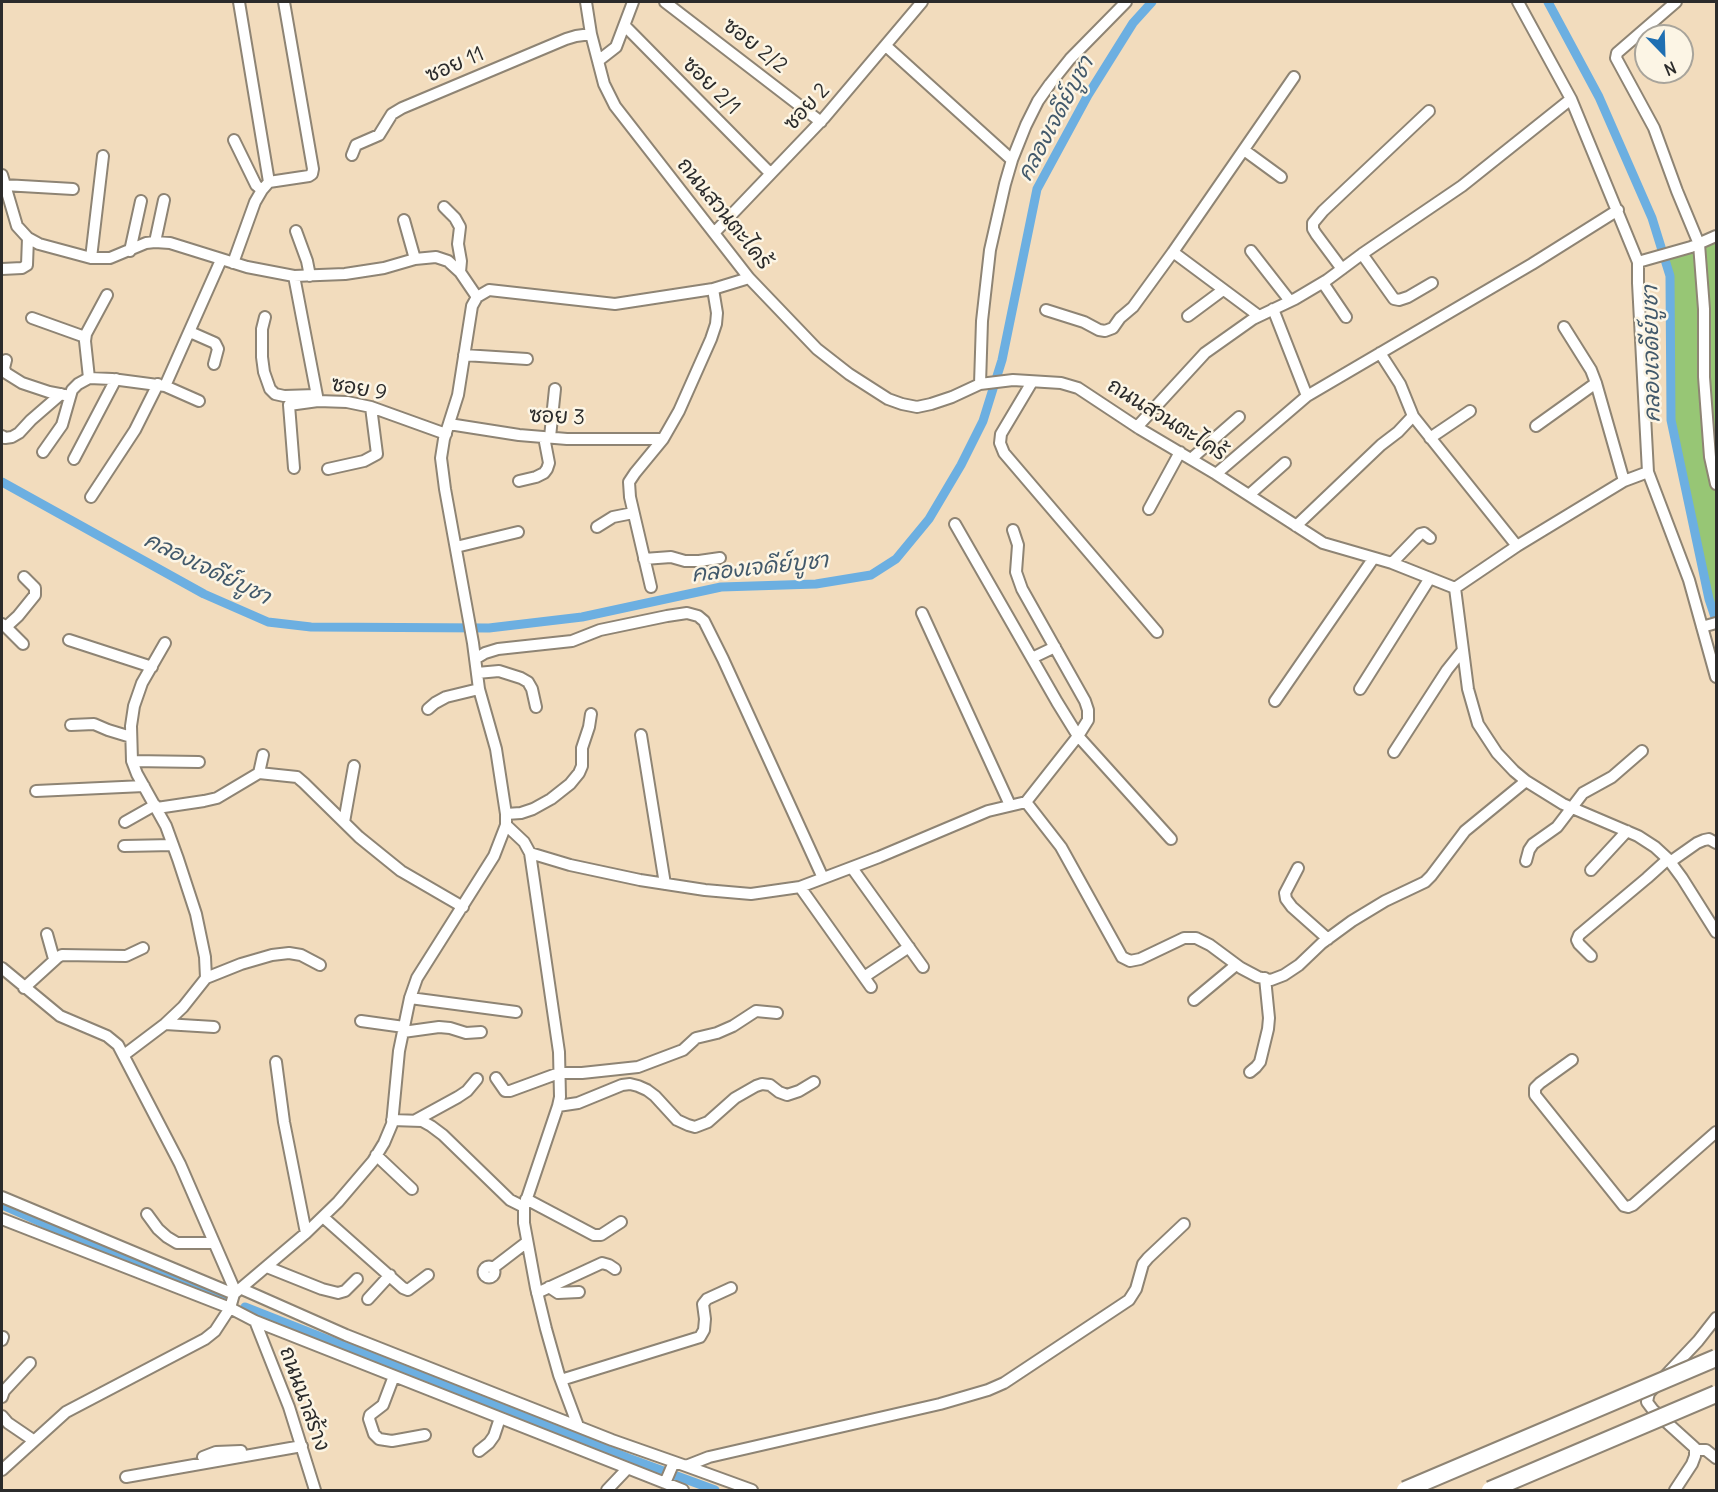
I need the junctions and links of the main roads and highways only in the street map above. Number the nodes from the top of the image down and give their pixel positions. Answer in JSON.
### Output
{"nodes":[{"id":1,"x":1716,"y":1358,"type":"edge"},
{"id":2,"x":1716,"y":1394,"type":"edge"},
{"id":3,"x":1405,"y":1491,"type":"edge"},
{"id":4,"x":1490,"y":1491,"type":"edge"}],
"edges":[{"from":1,"to":3,"type":"highway","bridge":true},
{"from":2,"to":4,"type":"highway","bridge":true}]}
